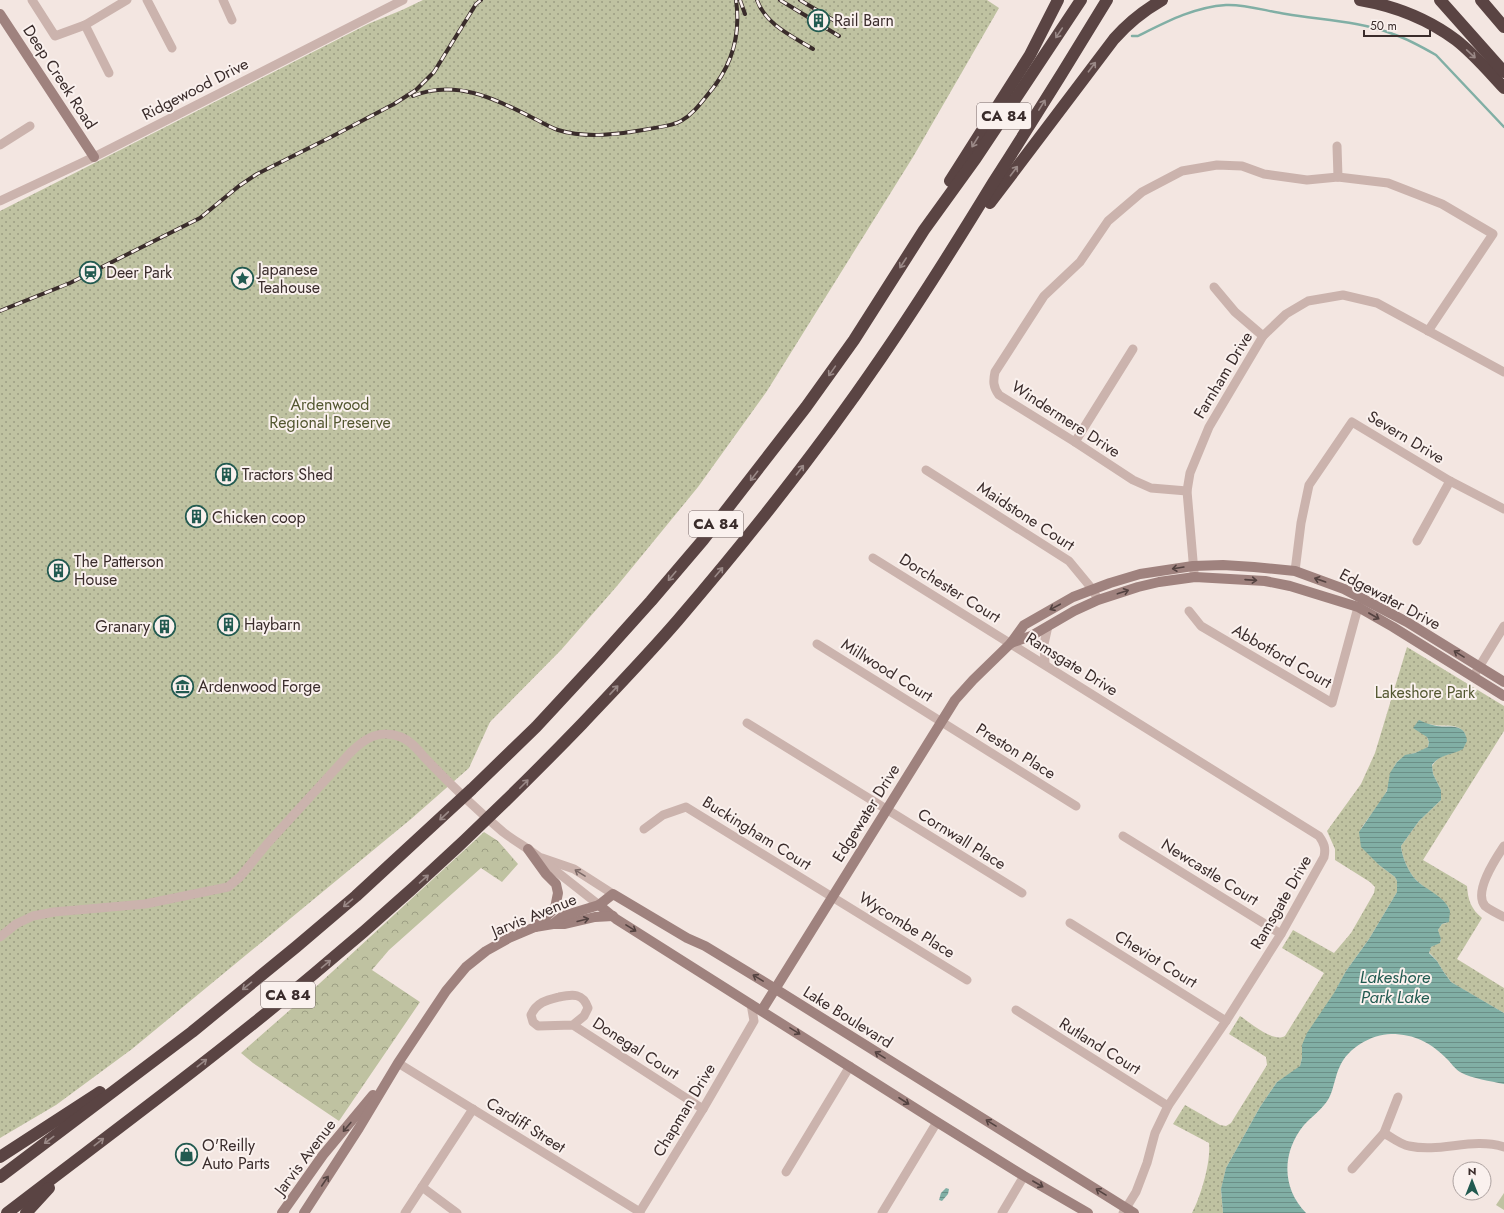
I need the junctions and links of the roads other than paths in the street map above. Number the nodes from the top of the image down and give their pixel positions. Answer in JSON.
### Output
{"nodes":[{"id":1,"x":32,"y":0,"type":"edge"},
{"id":2,"x":127,"y":0,"type":"edge"},
{"id":3,"x":147,"y":0,"type":"edge"},
{"id":4,"x":223,"y":0,"type":"edge"},
{"id":5,"x":403,"y":0,"type":"edge"},
{"id":6,"x":1058,"y":0,"type":"edge"},
{"id":7,"x":1081,"y":0,"type":"edge"},
{"id":8,"x":1108,"y":0,"type":"edge"},
{"id":9,"x":1162,"y":0,"type":"edge"},
{"id":10,"x":1360,"y":0,"type":"edge"},
{"id":11,"x":1440,"y":0,"type":"edge"},
{"id":12,"x":1481,"y":0,"type":"edge"},
{"id":13,"x":387,"y":3,"type":"edge"},
{"id":14,"x":0,"y":14,"type":"edge"},
{"id":15,"x":232,"y":20,"type":"dead end"},
{"id":16,"x":85,"y":25,"type":"junction"},
{"id":17,"x":1504,"y":27,"type":"edge"},
{"id":18,"x":172,"y":48,"type":"dead end"},
{"id":19,"x":1504,"y":72,"type":"edge"},
{"id":20,"x":109,"y":73,"type":"dead end"},
{"id":21,"x":1504,"y":88,"type":"edge"},
{"id":22,"x":30,"y":126,"type":"dead end"},
{"id":23,"x":0,"y":144,"type":"edge"},
{"id":24,"x":1337,"y":146,"type":"dead end"},
{"id":25,"x":94,"y":157,"type":"junction"},
{"id":26,"x":1338,"y":177,"type":"junction"},
{"id":27,"x":0,"y":201,"type":"edge"},
{"id":28,"x":924,"y":230,"type":"junction"},
{"id":29,"x":940,"y":269,"type":"junction"},
{"id":30,"x":1214,"y":287,"type":"dead end"},
{"id":31,"x":1428,"y":331,"type":"junction"},
{"id":32,"x":1263,"y":336,"type":"junction"},
{"id":33,"x":1133,"y":349,"type":"dead end"},
{"id":34,"x":1504,"y":372,"type":"edge"},
{"id":35,"x":1075,"y":442,"type":"junction"},
{"id":36,"x":926,"y":470,"type":"dead end"},
{"id":37,"x":1450,"y":481,"type":"junction"},
{"id":38,"x":1187,"y":492,"type":"junction"},
{"id":39,"x":1504,"y":510,"type":"edge"},
{"id":40,"x":1417,"y":541,"type":"dead end"},
{"id":41,"x":873,"y":558,"type":"dead end"},
{"id":42,"x":1193,"y":566,"type":"junction"},
{"id":43,"x":1295,"y":572,"type":"junction"},
{"id":44,"x":1195,"y":577,"type":"junction"},
{"id":45,"x":1093,"y":590,"type":"junction"},
{"id":46,"x":1098,"y":600,"type":"junction"},
{"id":47,"x":1360,"y":602,"type":"junction"},
{"id":48,"x":1189,"y":611,"type":"dead end"},
{"id":49,"x":1048,"y":626,"type":"junction"},
{"id":50,"x":1504,"y":626,"type":"edge"},
{"id":51,"x":1011,"y":643,"type":"junction"},
{"id":52,"x":817,"y":644,"type":"dead end"},
{"id":53,"x":1044,"y":664,"type":"junction"},
{"id":54,"x":1479,"y":666,"type":"junction"},
{"id":55,"x":1472,"y":677,"type":"junction"},
{"id":56,"x":1504,"y":682,"type":"edge"},
{"id":57,"x":1504,"y":696,"type":"edge"},
{"id":58,"x":941,"y":722,"type":"junction"},
{"id":59,"x":747,"y":723,"type":"dead end"},
{"id":60,"x":1076,"y":806,"type":"dead end"},
{"id":61,"x":886,"y":809,"type":"junction"},
{"id":62,"x":644,"y":829,"type":"dead end"},
{"id":63,"x":1123,"y":836,"type":"dead end"},
{"id":64,"x":1504,"y":846,"type":"edge"},
{"id":65,"x":528,"y":849,"type":"junction"},
{"id":66,"x":540,"y":857,"type":"junction"},
{"id":67,"x":613,"y":894,"type":"junction"},
{"id":68,"x":1022,"y":894,"type":"dead end"},
{"id":69,"x":832,"y":896,"type":"junction"},
{"id":70,"x":599,"y":905,"type":"junction"},
{"id":71,"x":613,"y":916,"type":"junction"},
{"id":72,"x":1504,"y":917,"type":"edge"},
{"id":73,"x":1070,"y":923,"type":"dead end"},
{"id":74,"x":553,"y":924,"type":"junction"},
{"id":75,"x":535,"y":927,"type":"junction"},
{"id":76,"x":1281,"y":934,"type":"junction"},
{"id":77,"x":0,"y":937,"type":"edge"},
{"id":78,"x":967,"y":980,"type":"dead end"},
{"id":79,"x":774,"y":988,"type":"junction"},
{"id":80,"x":751,"y":1004,"type":"junction"},
{"id":81,"x":762,"y":1010,"type":"junction"},
{"id":82,"x":1016,"y":1010,"type":"dead end"},
{"id":83,"x":771,"y":1016,"type":"junction"},
{"id":84,"x":754,"y":1021,"type":"junction"},
{"id":85,"x":1226,"y":1021,"type":"junction"},
{"id":86,"x":573,"y":1025,"type":"junction"},
{"id":87,"x":192,"y":1032,"type":"junction"},
{"id":88,"x":398,"y":1063,"type":"junction"},
{"id":89,"x":850,"y":1066,"type":"junction"},
{"id":90,"x":1398,"y":1097,"type":"dead end"},
{"id":91,"x":1168,"y":1106,"type":"junction"},
{"id":92,"x":473,"y":1109,"type":"junction"},
{"id":93,"x":703,"y":1109,"type":"junction"},
{"id":94,"x":937,"y":1122,"type":"junction"},
{"id":95,"x":1384,"y":1133,"type":"junction"},
{"id":96,"x":1504,"y":1147,"type":"edge"},
{"id":97,"x":0,"y":1157,"type":"edge"},
{"id":98,"x":68,"y":1166,"type":"junction"},
{"id":99,"x":1352,"y":1169,"type":"dead end"},
{"id":100,"x":786,"y":1172,"type":"dead end"},
{"id":101,"x":1024,"y":1176,"type":"junction"},
{"id":102,"x":0,"y":1178,"type":"edge"},
{"id":103,"x":422,"y":1187,"type":"junction"},
{"id":104,"x":1128,"y":1211,"type":"edge"},
{"id":105,"x":639,"y":1212,"type":"edge"},
{"id":106,"x":7,"y":1213,"type":"edge"},
{"id":107,"x":26,"y":1213,"type":"edge"},
{"id":108,"x":282,"y":1213,"type":"edge"},
{"id":109,"x":304,"y":1213,"type":"edge"},
{"id":110,"x":405,"y":1213,"type":"edge"},
{"id":111,"x":457,"y":1213,"type":"edge"},
{"id":112,"x":882,"y":1213,"type":"edge"},
{"id":113,"x":1002,"y":1213,"type":"edge"},
{"id":114,"x":1088,"y":1213,"type":"edge"}],
"edges":[{"from":1,"to":16,"type":"street"},
{"from":2,"to":16,"type":"street"},
{"from":3,"to":18,"type":"street"},
{"from":4,"to":15,"type":"street"},
{"from":5,"to":13,"type":"street","name":"Ridgewood Drive"},
{"from":6,"to":28,"type":"highway","one_way":true},
{"from":7,"to":28,"type":"highway","number":"CA 84","one_way":true},
{"from":29,"to":8,"type":"highway","one_way":true},
{"from":29,"to":9,"type":"highway","one_way":true},
{"from":10,"to":21,"type":"highway","one_way":true},
{"from":11,"to":19,"type":"highway"},
{"from":12,"to":17,"type":"highway"},
{"from":13,"to":25,"type":"street","name":"Ridgewood Drive"},
{"from":14,"to":25,"type":"street","name":"Deep Creek Road"},
{"from":16,"to":20,"type":"street"},
{"from":22,"to":23,"type":"street"},
{"from":24,"to":26,"type":"street"},
{"from":25,"to":27,"type":"street","name":"Ridgewood Drive"},
{"from":26,"to":31,"type":"street","name":"Windermere Drive"},
{"from":26,"to":35,"type":"street","name":"Windermere Drive"},
{"from":28,"to":87,"type":"highway","number":"CA 84","one_way":true},
{"from":98,"to":29,"type":"highway","number":"CA 84","one_way":true},
{"from":30,"to":32,"type":"street"},
{"from":31,"to":32,"type":"street","name":"Farnham Drive"},
{"from":31,"to":34,"type":"street","name":"Farnham Drive"},
{"from":32,"to":38,"type":"street","name":"Farnham Drive"},
{"from":33,"to":35,"type":"street"},
{"from":35,"to":38,"type":"street","name":"Windermere Drive"},
{"from":36,"to":45,"type":"street","name":"Maidstone Court"},
{"from":37,"to":39,"type":"street","name":"Severn Drive"},
{"from":37,"to":40,"type":"street"},
{"from":37,"to":43,"type":"street","name":"Severn Drive"},
{"from":38,"to":42,"type":"street","name":"Farnham Drive"},
{"from":41,"to":51,"type":"street","name":"Dorchester Court"},
{"from":42,"to":43,"type":"street","name":"Edgewater Drive"},
{"from":42,"to":44,"type":"street","name":"Farnham Drive"},
{"from":42,"to":45,"type":"street","name":"Edgewater Drive","one_way":true},
{"from":47,"to":43,"type":"street","name":"Edgewater Drive","one_way":true},
{"from":46,"to":44,"type":"street","name":"Edgewater Drive","one_way":true},
{"from":44,"to":47,"type":"street","name":"Edgewater Drive","one_way":true},
{"from":45,"to":46,"type":"street","name":"Maidstone Court"},
{"from":45,"to":51,"type":"street","name":"Edgewater Drive","one_way":true},
{"from":46,"to":49,"type":"street","name":"Edgewater Drive"},
{"from":47,"to":48,"type":"street","name":"Abbotford Court"},
{"from":54,"to":47,"type":"street","name":"Edgewater Drive","one_way":true},
{"from":47,"to":55,"type":"street","name":"Edgewater Drive","one_way":true},
{"from":49,"to":51,"type":"street","name":"Edgewater Drive"},
{"from":49,"to":53,"type":"street"},
{"from":50,"to":54,"type":"street"},
{"from":51,"to":53,"type":"street","name":"Ramsgate Drive"},
{"from":51,"to":58,"type":"street","name":"Edgewater Drive"},
{"from":52,"to":58,"type":"street","name":"Millwood Court"},
{"from":53,"to":76,"type":"street","name":"Ramsgate Drive"},
{"from":54,"to":55,"type":"street"},
{"from":54,"to":56,"type":"street","name":"Edgewater Drive"},
{"from":55,"to":57,"type":"street","name":"Edgewater Drive"},
{"from":58,"to":60,"type":"street","name":"Preston Place"},
{"from":58,"to":61,"type":"street","name":"Edgewater Drive"},
{"from":59,"to":61,"type":"street","name":"Cornwall Place"},
{"from":61,"to":68,"type":"street","name":"Cornwall Place"},
{"from":61,"to":69,"type":"street","name":"Edgewater Drive"},
{"from":62,"to":69,"type":"street","name":"Buckingham Court"},
{"from":63,"to":76,"type":"street","name":"Newcastle Court"},
{"from":64,"to":72,"type":"street"},
{"from":65,"to":66,"type":"street","name":"Lake Boulevard"},
{"from":65,"to":75,"type":"street"},
{"from":65,"to":77,"type":"street","name":"Lake Boulevard"},
{"from":67,"to":66,"type":"street","name":"Lake Boulevard","one_way":true},
{"from":66,"to":70,"type":"street","name":"Lake Boulevard"},
{"from":67,"to":70,"type":"street","name":"Jarvis Avenue"},
{"from":79,"to":67,"type":"street","name":"Lake Boulevard","one_way":true},
{"from":69,"to":78,"type":"street","name":"Wycombe Place"},
{"from":69,"to":79,"type":"street","name":"Edgewater Drive"},
{"from":70,"to":71,"type":"street","name":"Lake Boulevard"},
{"from":70,"to":74,"type":"street","name":"Jarvis Avenue"},
{"from":74,"to":71,"type":"street","one_way":true},
{"from":71,"to":80,"type":"street","name":"Lake Boulevard","one_way":true},
{"from":73,"to":85,"type":"street","name":"Cheviot Court"},
{"from":74,"to":75,"type":"street","name":"Jarvis Avenue"},
{"from":75,"to":88,"type":"street","name":"Jarvis Avenue"},
{"from":76,"to":85,"type":"street","name":"Ramsgate Drive"},
{"from":79,"to":81,"type":"street","name":"Edgewater Drive"},
{"from":104,"to":79,"type":"street","name":"Lake Boulevard","one_way":true},
{"from":80,"to":81,"type":"street","name":"Lake Boulevard"},
{"from":80,"to":84,"type":"street"},
{"from":81,"to":83,"type":"street","name":"Lake Boulevard"},
{"from":82,"to":91,"type":"street","name":"Rutland Court"},
{"from":83,"to":84,"type":"street"},
{"from":83,"to":89,"type":"street","name":"Lake Boulevard","one_way":true},
{"from":84,"to":93,"type":"street","name":"Chapman Drive"},
{"from":85,"to":91,"type":"street","name":"Ramsgate Drive"},
{"from":86,"to":86,"type":"street","name":"Donegal Court"},
{"from":86,"to":93,"type":"street","name":"Donegal Court"},
{"from":87,"to":97,"type":"highway"},
{"from":87,"to":102,"type":"highway","number":"CA 84","one_way":true},
{"from":88,"to":92,"type":"street","name":"Cardiff Street"},
{"from":88,"to":108,"type":"street","name":"Jarvis Avenue","one_way":true},
{"from":109,"to":88,"type":"street","name":"Jarvis Avenue","one_way":true},
{"from":89,"to":94,"type":"street","name":"Lake Boulevard","one_way":true},
{"from":89,"to":100,"type":"street"},
{"from":90,"to":95,"type":"street"},
{"from":91,"to":104,"type":"street","name":"Ramsgate Drive"},
{"from":92,"to":103,"type":"street"},
{"from":92,"to":105,"type":"street","name":"Cardiff Street"},
{"from":93,"to":105,"type":"street","name":"Chapman Drive"},
{"from":94,"to":101,"type":"street","name":"Lake Boulevard"},
{"from":94,"to":112,"type":"street"},
{"from":95,"to":96,"type":"street"},
{"from":95,"to":99,"type":"street"},
{"from":98,"to":106,"type":"highway","number":"CA 84"},
{"from":98,"to":107,"type":"highway"},
{"from":101,"to":113,"type":"street"},
{"from":101,"to":114,"type":"street","name":"Lake Boulevard","one_way":true},
{"from":103,"to":110,"type":"street"},
{"from":103,"to":111,"type":"street"}]}
